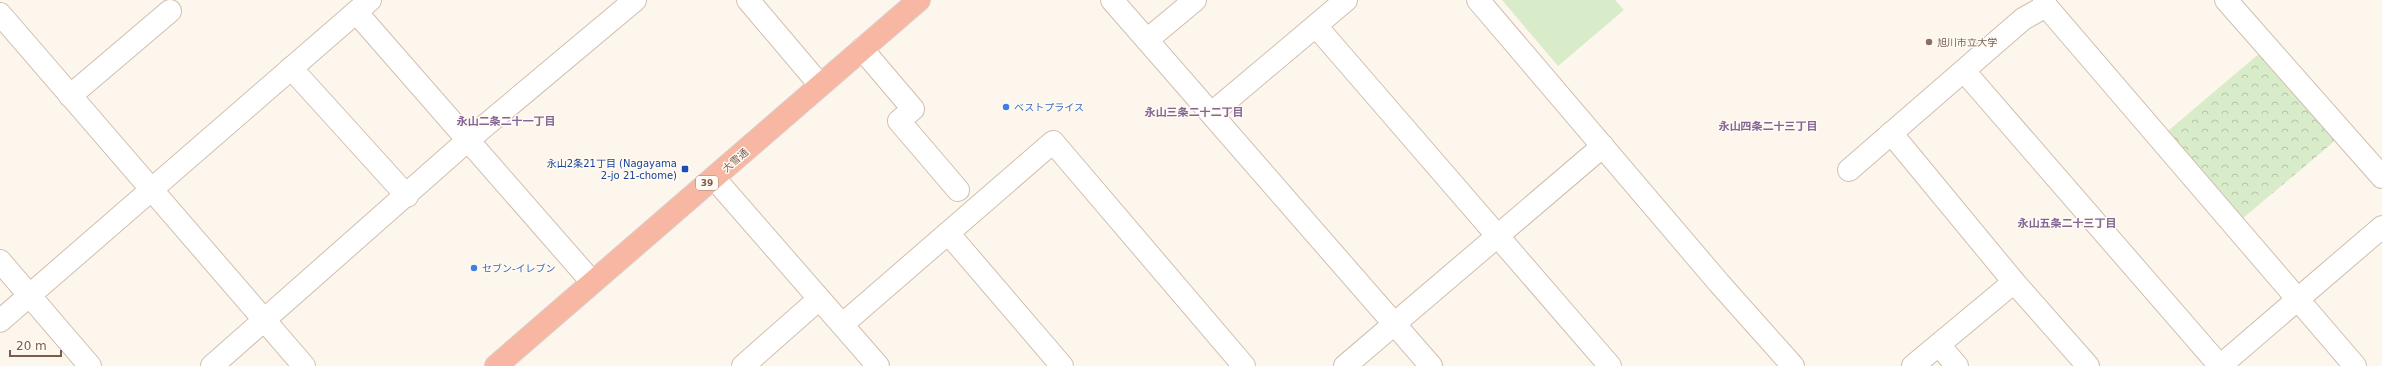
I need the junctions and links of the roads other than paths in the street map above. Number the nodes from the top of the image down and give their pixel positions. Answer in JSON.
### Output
{"nodes":[{"id":1,"x":635,"y":0,"type":"edge"},
{"id":2,"x":748,"y":0,"type":"edge"},
{"id":3,"x":919,"y":0,"type":"edge"},
{"id":4,"x":1112,"y":0,"type":"edge"},
{"id":5,"x":1196,"y":0,"type":"edge"},
{"id":6,"x":1346,"y":0,"type":"edge"},
{"id":7,"x":1478,"y":0,"type":"edge"},
{"id":8,"x":2226,"y":0,"type":"edge"},
{"id":9,"x":2045,"y":3,"type":"edge"},
{"id":10,"x":363,"y":6,"type":"edge"},
{"id":11,"x":170,"y":11,"type":"dead end"},
{"id":12,"x":0,"y":14,"type":"edge"},
{"id":13,"x":1316,"y":26,"type":"junction"},
{"id":14,"x":1147,"y":40,"type":"junction"},
{"id":15,"x":862,"y":50,"type":"junction"},
{"id":16,"x":291,"y":68,"type":"junction"},
{"id":17,"x":1964,"y":71,"type":"junction"},
{"id":18,"x":820,"y":85,"type":"junction"},
{"id":19,"x":70,"y":96,"type":"junction"},
{"id":20,"x":1212,"y":113,"type":"junction"},
{"id":21,"x":1891,"y":133,"type":"junction"},
{"id":22,"x":468,"y":140,"type":"junction"},
{"id":23,"x":1603,"y":146,"type":"junction"},
{"id":24,"x":1849,"y":170,"type":"dead end"},
{"id":25,"x":2382,"y":177,"type":"edge"},
{"id":26,"x":714,"y":178,"type":"junction"},
{"id":27,"x":958,"y":190,"type":"dead end"},
{"id":28,"x":151,"y":191,"type":"junction"},
{"id":29,"x":407,"y":196,"type":"junction"},
{"id":30,"x":2382,"y":227,"type":"edge"},
{"id":31,"x":948,"y":233,"type":"junction"},
{"id":32,"x":1497,"y":235,"type":"junction"},
{"id":33,"x":0,"y":261,"type":"edge"},
{"id":34,"x":592,"y":282,"type":"junction"},
{"id":35,"x":2014,"y":282,"type":"junction"},
{"id":36,"x":29,"y":295,"type":"junction"},
{"id":37,"x":819,"y":299,"type":"junction"},
{"id":38,"x":2298,"y":300,"type":"junction"},
{"id":39,"x":0,"y":321,"type":"edge"},
{"id":40,"x":265,"y":321,"type":"junction"},
{"id":41,"x":1394,"y":323,"type":"junction"},
{"id":42,"x":843,"y":324,"type":"junction"},
{"id":43,"x":1939,"y":345,"type":"junction"},
{"id":44,"x":90,"y":366,"type":"edge"},
{"id":45,"x":212,"y":366,"type":"edge"},
{"id":46,"x":304,"y":366,"type":"edge"},
{"id":47,"x":496,"y":366,"type":"edge"},
{"id":48,"x":743,"y":366,"type":"edge"},
{"id":49,"x":878,"y":366,"type":"edge"},
{"id":50,"x":1062,"y":366,"type":"edge"},
{"id":51,"x":1244,"y":366,"type":"edge"},
{"id":52,"x":1345,"y":366,"type":"edge"},
{"id":53,"x":1431,"y":366,"type":"edge"},
{"id":54,"x":1610,"y":366,"type":"edge"},
{"id":55,"x":1793,"y":366,"type":"edge"},
{"id":56,"x":1913,"y":366,"type":"edge"},
{"id":57,"x":1958,"y":366,"type":"edge"},
{"id":58,"x":2088,"y":366,"type":"edge"},
{"id":59,"x":2220,"y":366,"type":"edge"},
{"id":60,"x":2355,"y":366,"type":"edge"}],
"edges":[{"from":1,"to":22,"type":"street"},
{"from":2,"to":18,"type":"street"},
{"from":3,"to":15,"type":"highway","name":"大雪通","number":"39"},
{"from":4,"to":14,"type":"street"},
{"from":5,"to":14,"type":"street"},
{"from":6,"to":13,"type":"street"},
{"from":7,"to":23,"type":"street"},
{"from":8,"to":25,"type":"street"},
{"from":9,"to":17,"type":"street"},
{"from":9,"to":38,"type":"street"},
{"from":10,"to":16,"type":"street"},
{"from":10,"to":22,"type":"street"},
{"from":11,"to":19,"type":"street"},
{"from":12,"to":19,"type":"street"},
{"from":13,"to":20,"type":"street"},
{"from":13,"to":32,"type":"street"},
{"from":14,"to":20,"type":"street"},
{"from":15,"to":18,"type":"highway","name":"大雪通","number":"39"},
{"from":15,"to":27,"type":"street"},
{"from":16,"to":28,"type":"street"},
{"from":16,"to":29,"type":"street"},
{"from":17,"to":21,"type":"street"},
{"from":17,"to":59,"type":"street"},
{"from":18,"to":26,"type":"highway","name":"大雪通","number":"39"},
{"from":19,"to":28,"type":"street"},
{"from":20,"to":41,"type":"street"},
{"from":21,"to":24,"type":"street"},
{"from":21,"to":35,"type":"street"},
{"from":22,"to":29,"type":"street"},
{"from":22,"to":34,"type":"street"},
{"from":23,"to":32,"type":"street"},
{"from":23,"to":55,"type":"street"},
{"from":26,"to":34,"type":"highway","name":"大雪通","number":"39"},
{"from":26,"to":37,"type":"street"},
{"from":28,"to":36,"type":"street"},
{"from":28,"to":40,"type":"street"},
{"from":29,"to":40,"type":"street"},
{"from":30,"to":38,"type":"street"},
{"from":31,"to":42,"type":"street"},
{"from":31,"to":50,"type":"street"},
{"from":31,"to":51,"type":"street"},
{"from":32,"to":41,"type":"street"},
{"from":32,"to":54,"type":"street"},
{"from":33,"to":36,"type":"street"},
{"from":34,"to":47,"type":"highway","name":"大雪通","number":"39"},
{"from":35,"to":43,"type":"street"},
{"from":35,"to":58,"type":"street"},
{"from":36,"to":39,"type":"street"},
{"from":36,"to":44,"type":"street"},
{"from":37,"to":42,"type":"street"},
{"from":37,"to":48,"type":"street"},
{"from":38,"to":59,"type":"street"},
{"from":38,"to":60,"type":"street"},
{"from":40,"to":45,"type":"street"},
{"from":40,"to":46,"type":"street"},
{"from":41,"to":52,"type":"street"},
{"from":41,"to":53,"type":"street"},
{"from":42,"to":49,"type":"street"},
{"from":43,"to":56,"type":"street"},
{"from":43,"to":57,"type":"street"}]}
